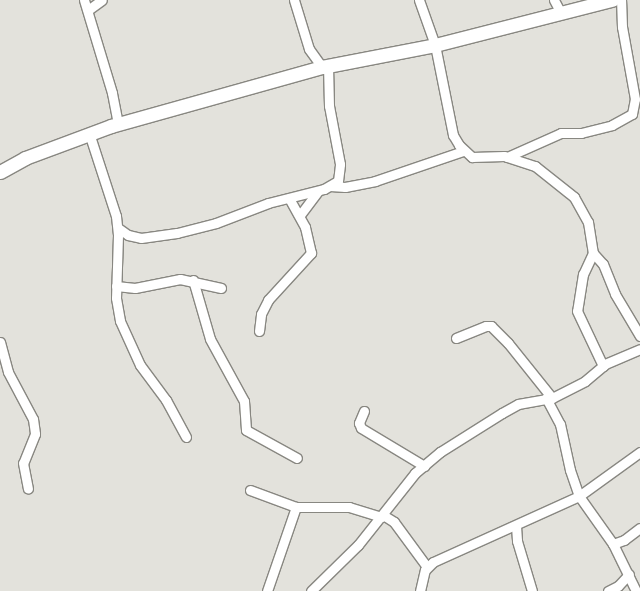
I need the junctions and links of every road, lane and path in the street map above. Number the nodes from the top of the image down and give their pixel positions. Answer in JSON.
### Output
{"nodes":[{"id":1,"x":84,"y":0,"type":"edge"},
{"id":2,"x":99,"y":0,"type":"edge"},
{"id":3,"x":294,"y":0,"type":"edge"},
{"id":4,"x":419,"y":0,"type":"edge"},
{"id":5,"x":554,"y":0,"type":"edge"},
{"id":6,"x":612,"y":0,"type":"edge"},
{"id":7,"x":621,"y":0,"type":"edge"},
{"id":8,"x":88,"y":10,"type":"junction"},
{"id":9,"x":561,"y":13,"type":"junction"},
{"id":10,"x":435,"y":45,"type":"junction"},
{"id":11,"x":325,"y":67,"type":"junction"},
{"id":12,"x":118,"y":124,"type":"junction"},
{"id":13,"x":89,"y":133,"type":"junction"},
{"id":14,"x":463,"y":151,"type":"junction"},
{"id":15,"x":506,"y":157,"type":"junction"},
{"id":16,"x":0,"y":172,"type":"edge"},
{"id":17,"x":329,"y":186,"type":"junction"},
{"id":18,"x":319,"y":190,"type":"junction"},
{"id":19,"x":289,"y":198,"type":"junction"},
{"id":20,"x":300,"y":216,"type":"junction"},
{"id":21,"x":118,"y":228,"type":"junction"},
{"id":22,"x":593,"y":253,"type":"junction"},
{"id":23,"x":193,"y":280,"type":"junction"},
{"id":24,"x":116,"y":286,"type":"junction"},
{"id":25,"x":221,"y":288,"type":"dead end"},
{"id":26,"x":259,"y":331,"type":"dead end"},
{"id":27,"x":640,"y":336,"type":"edge"},
{"id":28,"x":456,"y":338,"type":"dead end"},
{"id":29,"x":0,"y":342,"type":"edge"},
{"id":30,"x":640,"y":349,"type":"edge"},
{"id":31,"x":3,"y":365,"type":"edge"},
{"id":32,"x":603,"y":366,"type":"junction"},
{"id":33,"x":549,"y":398,"type":"junction"},
{"id":34,"x":364,"y":411,"type":"dead end"},
{"id":35,"x":186,"y":437,"type":"dead end"},
{"id":36,"x":640,"y":452,"type":"edge"},
{"id":37,"x":298,"y":458,"type":"dead end"},
{"id":38,"x":424,"y":466,"type":"junction"},
{"id":39,"x":28,"y":489,"type":"dead end"},
{"id":40,"x":250,"y":490,"type":"dead end"},
{"id":41,"x":579,"y":496,"type":"junction"},
{"id":42,"x":296,"y":507,"type":"junction"},
{"id":43,"x":382,"y":516,"type":"junction"},
{"id":44,"x":516,"y":526,"type":"junction"},
{"id":45,"x":640,"y":528,"type":"edge"},
{"id":46,"x":613,"y":544,"type":"junction"},
{"id":47,"x":427,"y":567,"type":"junction"},
{"id":48,"x":629,"y":574,"type":"junction"},
{"id":49,"x":636,"y":586,"type":"edge"},
{"id":50,"x":268,"y":591,"type":"edge"},
{"id":51,"x":311,"y":591,"type":"edge"},
{"id":52,"x":420,"y":591,"type":"edge"},
{"id":53,"x":532,"y":591,"type":"edge"},
{"id":54,"x":608,"y":591,"type":"edge"}],
"edges":[{"from":1,"to":8,"type":"street"},
{"from":2,"to":8,"type":"street"},
{"from":3,"to":11,"type":"street"},
{"from":4,"to":10,"type":"street"},
{"from":5,"to":9,"type":"street"},
{"from":6,"to":9,"type":"street"},
{"from":7,"to":15,"type":"street"},
{"from":8,"to":12,"type":"street"},
{"from":9,"to":10,"type":"street"},
{"from":10,"to":11,"type":"street"},
{"from":10,"to":14,"type":"street"},
{"from":11,"to":12,"type":"street"},
{"from":11,"to":17,"type":"street"},
{"from":12,"to":13,"type":"street"},
{"from":13,"to":16,"type":"street"},
{"from":13,"to":21,"type":"street"},
{"from":14,"to":15,"type":"street"},
{"from":14,"to":17,"type":"street"},
{"from":15,"to":22,"type":"street"},
{"from":17,"to":18,"type":"street"},
{"from":18,"to":19,"type":"street"},
{"from":18,"to":20,"type":"street"},
{"from":19,"to":20,"type":"street"},
{"from":19,"to":21,"type":"street"},
{"from":20,"to":26,"type":"street"},
{"from":21,"to":24,"type":"street"},
{"from":22,"to":27,"type":"street"},
{"from":22,"to":32,"type":"street"},
{"from":23,"to":24,"type":"street"},
{"from":23,"to":25,"type":"street"},
{"from":23,"to":37,"type":"street"},
{"from":24,"to":35,"type":"street"},
{"from":28,"to":33,"type":"street"},
{"from":29,"to":31,"type":"street"},
{"from":30,"to":32,"type":"street"},
{"from":31,"to":39,"type":"street"},
{"from":32,"to":33,"type":"street"},
{"from":33,"to":38,"type":"street"},
{"from":33,"to":41,"type":"street"},
{"from":34,"to":38,"type":"street"},
{"from":36,"to":41,"type":"street"},
{"from":38,"to":43,"type":"street"},
{"from":40,"to":42,"type":"street"},
{"from":41,"to":44,"type":"street"},
{"from":41,"to":46,"type":"street"},
{"from":42,"to":43,"type":"street"},
{"from":42,"to":50,"type":"street"},
{"from":43,"to":47,"type":"street"},
{"from":43,"to":51,"type":"street"},
{"from":44,"to":47,"type":"street"},
{"from":44,"to":53,"type":"street"},
{"from":45,"to":46,"type":"street"},
{"from":46,"to":48,"type":"street"},
{"from":47,"to":52,"type":"street"},
{"from":48,"to":49,"type":"street"},
{"from":48,"to":54,"type":"street"}]}
